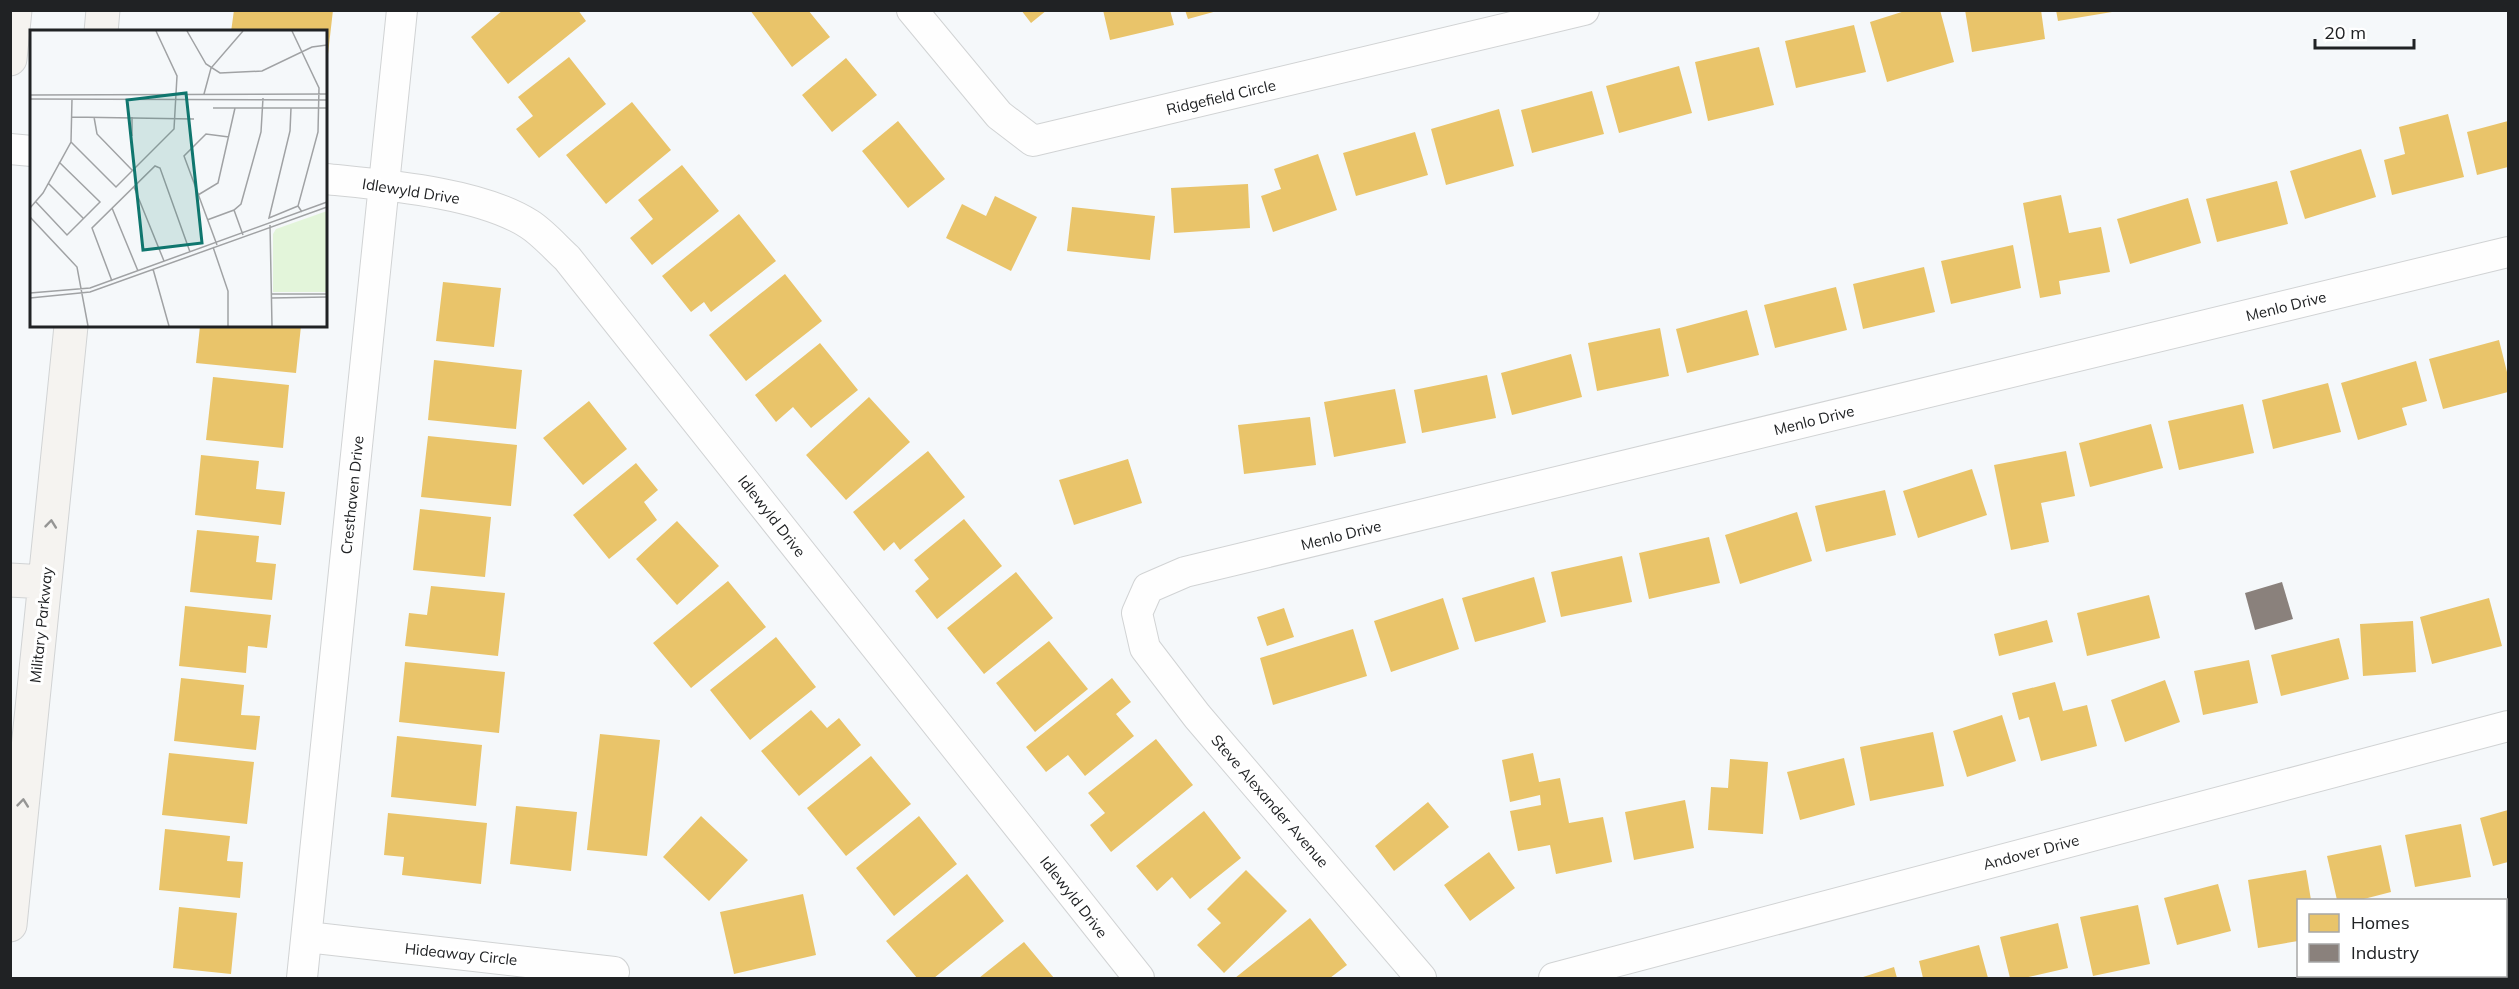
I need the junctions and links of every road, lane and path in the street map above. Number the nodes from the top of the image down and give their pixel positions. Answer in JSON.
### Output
{"nodes":[{"id":1,"x":15,"y":10,"type":"edge"},
{"id":2,"x":103,"y":10,"type":"edge"},
{"id":3,"x":402,"y":10,"type":"edge"},
{"id":4,"x":912,"y":10,"type":"edge"},
{"id":5,"x":1584,"y":10,"type":"edge"},
{"id":6,"x":101,"y":30,"type":"edge"},
{"id":7,"x":10,"y":58,"type":"edge"},
{"id":8,"x":10,"y":149,"type":"edge"},
{"id":9,"x":30,"y":151,"type":"edge"},
{"id":10,"x":327,"y":179,"type":"edge"},
{"id":11,"x":384,"y":185,"type":"junction"},
{"id":12,"x":2508,"y":252,"type":"edge"},
{"id":13,"x":71,"y":327,"type":"edge"},
{"id":14,"x":10,"y":580,"type":"edge"},
{"id":15,"x":45,"y":582,"type":"junction"},
{"id":16,"x":1137,"y":613,"type":"joint"},
{"id":17,"x":2508,"y":726,"type":"edge"},
{"id":18,"x":12,"y":910,"type":"edge"},
{"id":19,"x":307,"y":937,"type":"junction"},
{"id":20,"x":614,"y":972,"type":"dead end"},
{"id":21,"x":302,"y":978,"type":"edge"},
{"id":22,"x":1139,"y":978,"type":"edge"},
{"id":23,"x":1421,"y":978,"type":"edge"},
{"id":24,"x":1554,"y":978,"type":"edge"}],
"edges":[{"from":1,"to":7,"type":"main road"},
{"from":2,"to":6,"type":"main road"},
{"from":3,"to":11,"type":"street","name":"Cresthaven Drive"},
{"from":4,"to":5,"type":"street","name":"Ridgefield Circle"},
{"from":8,"to":9,"type":"street"},
{"from":10,"to":11,"type":"street","name":"Idlewyld Drive"},
{"from":11,"to":19,"type":"street","name":"Cresthaven Drive"},
{"from":11,"to":22,"type":"street","name":"Idlewyld Drive"},
{"from":12,"to":16,"type":"street","name":"Menlo Drive"},
{"from":15,"to":13,"type":"main road","name":"Military Parkway","one_way":true},
{"from":14,"to":15,"type":"main road"},
{"from":18,"to":15,"type":"main road","name":"Military Parkway","one_way":true},
{"from":16,"to":23,"type":"street","name":"Steve Alexander Avenue"},
{"from":17,"to":24,"type":"street","name":"Andover Drive"},
{"from":19,"to":20,"type":"street","name":"Hideaway Circle"},
{"from":19,"to":21,"type":"street","name":"Cresthaven Drive"}]}
